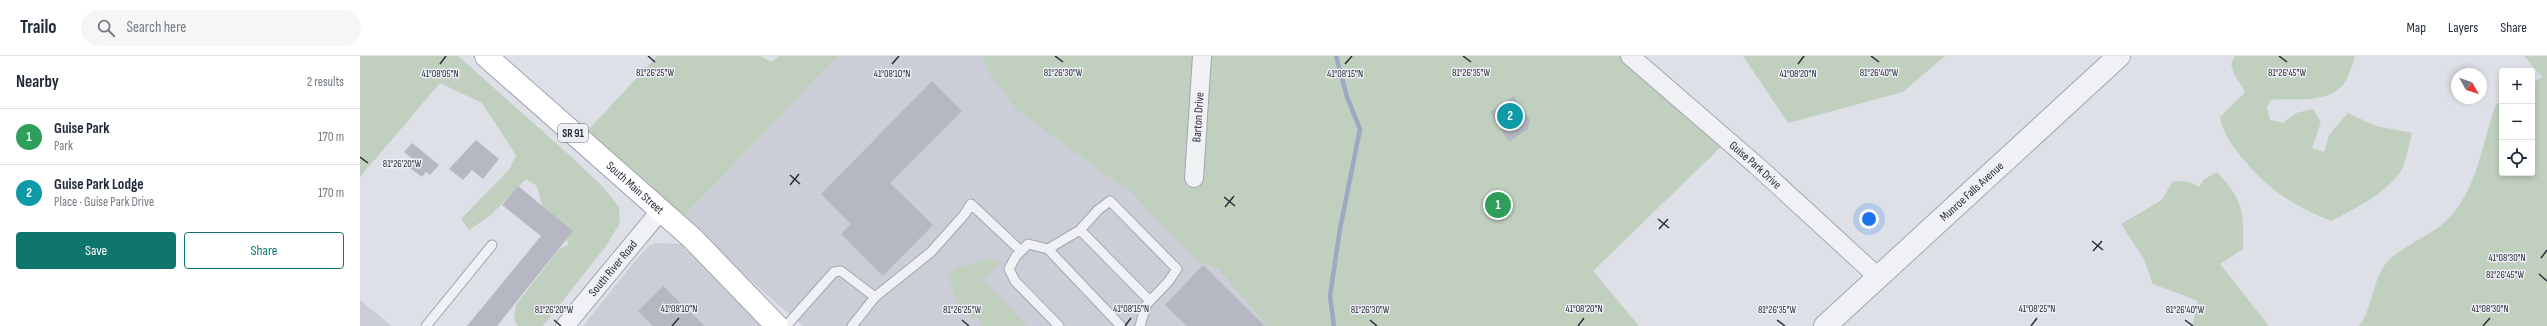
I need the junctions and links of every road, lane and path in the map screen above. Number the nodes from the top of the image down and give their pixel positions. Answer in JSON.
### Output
{"nodes":[{"id":1,"x":486,"y":56,"type":"edge"},
{"id":2,"x":1202,"y":56,"type":"edge"},
{"id":3,"x":1630,"y":56,"type":"edge"},
{"id":4,"x":2118,"y":56,"type":"edge"},
{"id":5,"x":1194,"y":178,"type":"dead end"},
{"id":6,"x":661,"y":210,"type":"junction"},
{"id":7,"x":1080,"y":230,"type":"junction"},
{"id":8,"x":492,"y":245,"type":"dead end"},
{"id":9,"x":1048,"y":249,"type":"junction"},
{"id":10,"x":1021,"y":251,"type":"junction"},
{"id":11,"x":1878,"y":277,"type":"junction"},
{"id":12,"x":875,"y":297,"type":"junction"},
{"id":13,"x":1150,"y":301,"type":"junction"},
{"id":14,"x":426,"y":326,"type":"edge"},
{"id":15,"x":565,"y":326,"type":"edge"},
{"id":16,"x":777,"y":326,"type":"edge"},
{"id":17,"x":786,"y":326,"type":"edge"},
{"id":18,"x":852,"y":326,"type":"edge"},
{"id":19,"x":1059,"y":326,"type":"edge"},
{"id":20,"x":1121,"y":326,"type":"edge"},
{"id":21,"x":1140,"y":326,"type":"edge"},
{"id":22,"x":1825,"y":326,"type":"edge"}],
"edges":[{"from":1,"to":6,"type":"main road","name":"South Main Street","number":"SR 91"},
{"from":2,"to":5,"type":"street","name":"Barton Drive"},
{"from":3,"to":11,"type":"street","name":"Guise Park Drive"},
{"from":4,"to":11,"type":"street","name":"Munroe Falls Avenue"},
{"from":6,"to":15,"type":"street","name":"South River Road"},
{"from":6,"to":16,"type":"main road","name":"South Main Street","number":"SR 91"},
{"from":7,"to":9,"type":"lane"},
{"from":7,"to":13,"type":"lane"},
{"from":7,"to":13,"type":"lane"},
{"from":8,"to":14,"type":"lane"},
{"from":9,"to":10,"type":"lane"},
{"from":9,"to":20,"type":"lane"},
{"from":10,"to":12,"type":"lane"},
{"from":10,"to":19,"type":"lane"},
{"from":11,"to":22,"type":"street","name":"Munroe Falls Avenue"},
{"from":12,"to":17,"type":"lane"},
{"from":12,"to":18,"type":"lane"},
{"from":13,"to":21,"type":"lane"}]}
